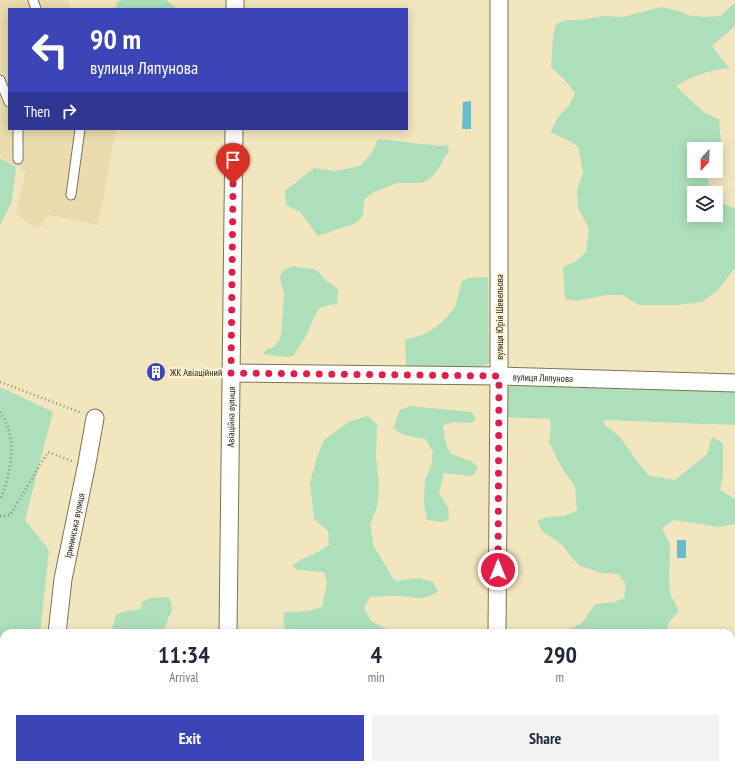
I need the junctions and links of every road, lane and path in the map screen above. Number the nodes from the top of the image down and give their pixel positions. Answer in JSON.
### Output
{"nodes":[{"id":1,"x":499,"y":0,"type":"edge"},
{"id":2,"x":0,"y":80,"type":"edge"},
{"id":3,"x":8,"y":100,"type":"edge"},
{"id":4,"x":18,"y":130,"type":"edge"},
{"id":5,"x":80,"y":130,"type":"edge"},
{"id":6,"x":234,"y":130,"type":"edge"},
{"id":7,"x":18,"y":159,"type":"dead end"},
{"id":8,"x":71,"y":195,"type":"dead end"},
{"id":9,"x":231,"y":373,"type":"junction"},
{"id":10,"x":499,"y":376,"type":"junction"},
{"id":11,"x":0,"y":382,"type":"edge"},
{"id":12,"x":735,"y":383,"type":"edge"},
{"id":13,"x":0,"y":412,"type":"edge"},
{"id":14,"x":95,"y":418,"type":"joint"},
{"id":15,"x":86,"y":466,"type":"junction"},
{"id":16,"x":0,"y":500,"type":"edge"},
{"id":17,"x":0,"y":516,"type":"edge"},
{"id":18,"x":57,"y":629,"type":"edge"},
{"id":19,"x":228,"y":629,"type":"edge"},
{"id":20,"x":497,"y":629,"type":"edge"}],
"edges":[{"from":1,"to":10,"type":"street","name":"вулиця Юрія Шевельова"},
{"from":2,"to":3,"type":"lane"},
{"from":4,"to":7,"type":"lane"},
{"from":5,"to":8,"type":"lane"},
{"from":6,"to":9,"type":"street","name":"Авіаційна вулиця"},
{"from":9,"to":10,"type":"street","name":"вулиця Ляпунова"},
{"from":9,"to":19,"type":"street","name":"Авіаційна вулиця"},
{"from":10,"to":12,"type":"street","name":"вулиця Ляпунова"},
{"from":10,"to":20,"type":"street","name":"вулиця Юрія Шевельова"},
{"from":11,"to":14,"type":"path"},
{"from":13,"to":16,"type":"path"},
{"from":14,"to":15,"type":"street","name":"Ірининська вулиця"},
{"from":15,"to":17,"type":"path"},
{"from":15,"to":18,"type":"street","name":"Ірининська вулиця"}]}
